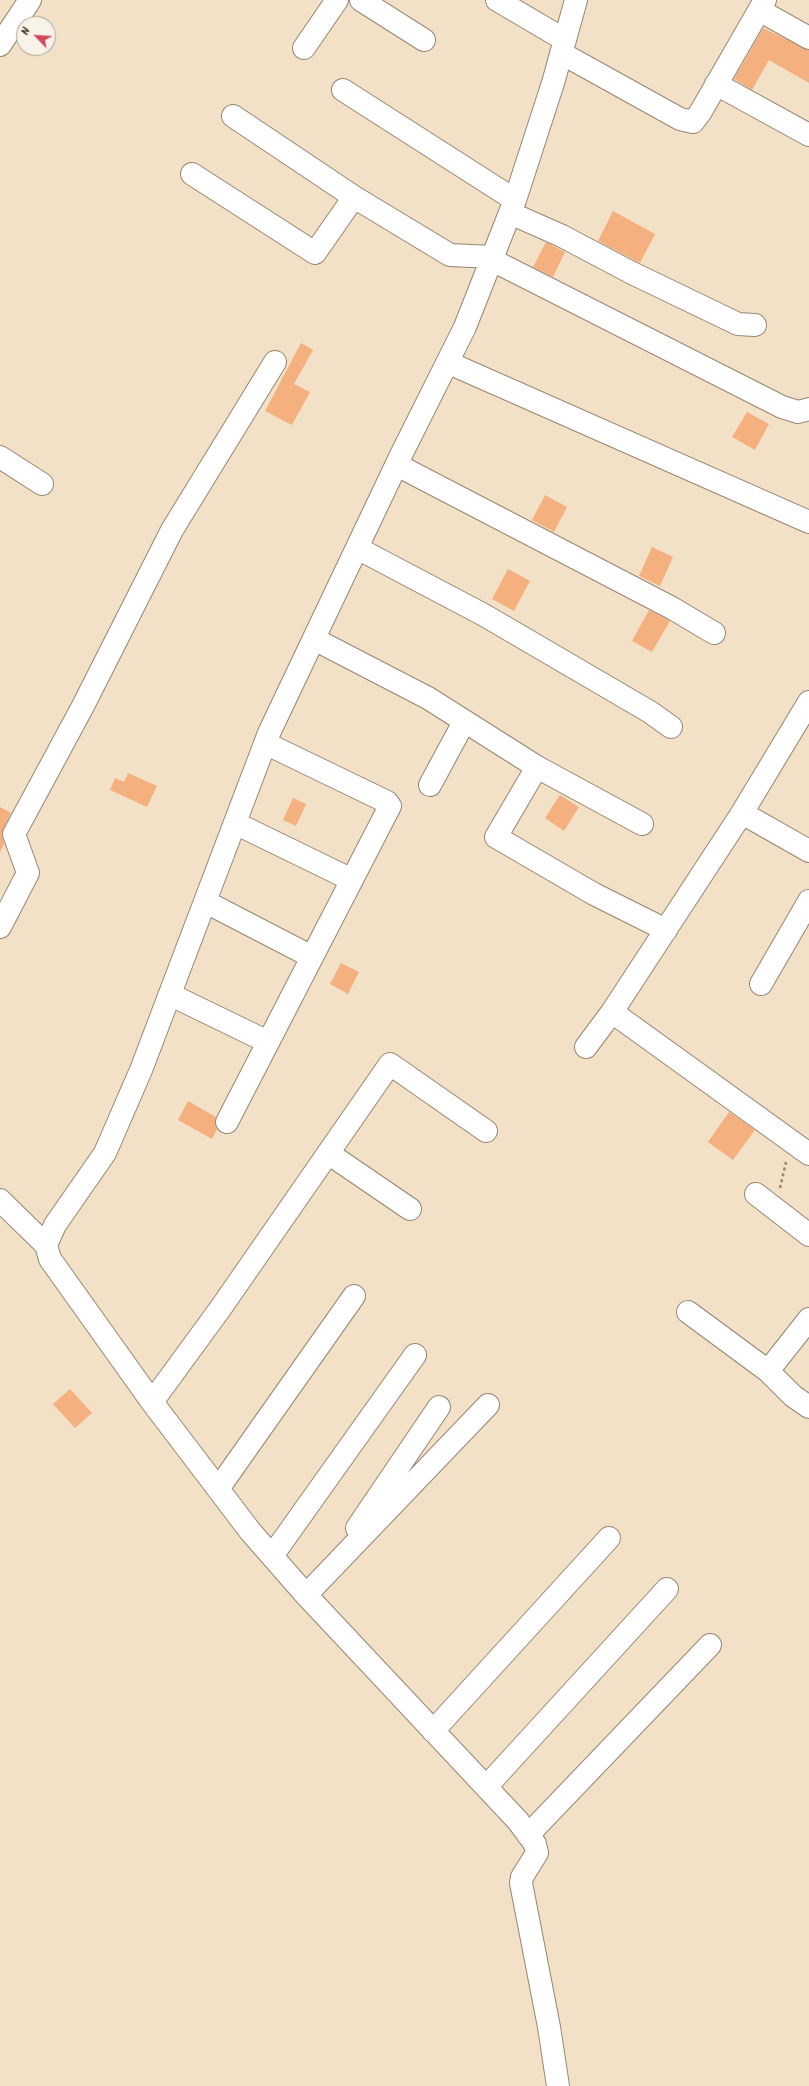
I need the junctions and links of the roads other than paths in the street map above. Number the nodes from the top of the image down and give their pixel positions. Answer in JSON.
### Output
{"nodes":[{"id":1,"x":30,"y":0,"type":"edge"},
{"id":2,"x":337,"y":0,"type":"edge"},
{"id":3,"x":361,"y":0,"type":"edge"},
{"id":4,"x":497,"y":0,"type":"edge"},
{"id":5,"x":576,"y":0,"type":"edge"},
{"id":6,"x":762,"y":5,"type":"edge"},
{"id":7,"x":391,"y":8,"type":"edge"},
{"id":8,"x":809,"y":38,"type":"edge"},
{"id":9,"x":424,"y":40,"type":"dead end"},
{"id":10,"x":0,"y":45,"type":"edge"},
{"id":11,"x":563,"y":47,"type":"junction"},
{"id":12,"x":304,"y":48,"type":"dead end"},
{"id":13,"x":716,"y":84,"type":"junction"},
{"id":14,"x":343,"y":90,"type":"dead end"},
{"id":15,"x":232,"y":116,"type":"dead end"},
{"id":16,"x":809,"y":135,"type":"edge"},
{"id":17,"x":192,"y":174,"type":"dead end"},
{"id":18,"x":354,"y":197,"type":"junction"},
{"id":19,"x":512,"y":206,"type":"junction"},
{"id":20,"x":492,"y":258,"type":"junction"},
{"id":21,"x":755,"y":325,"type":"dead end"},
{"id":22,"x":275,"y":362,"type":"dead end"},
{"id":23,"x":449,"y":363,"type":"junction"},
{"id":24,"x":809,"y":409,"type":"edge"},
{"id":25,"x":0,"y":457,"type":"edge"},
{"id":26,"x":397,"y":465,"type":"junction"},
{"id":27,"x":42,"y":484,"type":"dead end"},
{"id":28,"x":809,"y":522,"type":"edge"},
{"id":29,"x":357,"y":548,"type":"junction"},
{"id":30,"x":714,"y":633,"type":"dead end"},
{"id":31,"x":314,"y":639,"type":"junction"},
{"id":32,"x":809,"y":702,"type":"edge"},
{"id":33,"x":464,"y":722,"type":"junction"},
{"id":34,"x":671,"y":727,"type":"dead end"},
{"id":35,"x":265,"y":743,"type":"junction"},
{"id":36,"x":537,"y":767,"type":"junction"},
{"id":37,"x":430,"y":785,"type":"dead end"},
{"id":38,"x":742,"y":813,"type":"junction"},
{"id":39,"x":234,"y":822,"type":"junction"},
{"id":40,"x":642,"y":824,"type":"dead end"},
{"id":41,"x":809,"y":851,"type":"edge"},
{"id":42,"x":352,"y":880,"type":"junction"},
{"id":43,"x":809,"y":901,"type":"edge"},
{"id":44,"x":206,"y":902,"type":"junction"},
{"id":45,"x":0,"y":927,"type":"edge"},
{"id":46,"x":666,"y":930,"type":"junction"},
{"id":47,"x":312,"y":957,"type":"junction"},
{"id":48,"x":761,"y":984,"type":"dead end"},
{"id":49,"x":171,"y":995,"type":"junction"},
{"id":50,"x":612,"y":1012,"type":"junction"},
{"id":51,"x":268,"y":1042,"type":"junction"},
{"id":52,"x":586,"y":1046,"type":"dead end"},
{"id":53,"x":227,"y":1122,"type":"dead end"},
{"id":54,"x":486,"y":1131,"type":"dead end"},
{"id":55,"x":801,"y":1148,"type":"edge"},
{"id":56,"x":328,"y":1153,"type":"junction"},
{"id":57,"x":756,"y":1194,"type":"dead end"},
{"id":58,"x":0,"y":1200,"type":"edge"},
{"id":59,"x":410,"y":1209,"type":"dead end"},
{"id":60,"x":809,"y":1235,"type":"edge"},
{"id":61,"x":46,"y":1245,"type":"junction"},
{"id":62,"x":354,"y":1296,"type":"dead end"},
{"id":63,"x":688,"y":1312,"type":"dead end"},
{"id":64,"x":809,"y":1319,"type":"edge"},
{"id":65,"x":414,"y":1355,"type":"dead end"},
{"id":66,"x":768,"y":1371,"type":"junction"},
{"id":67,"x":152,"y":1402,"type":"junction"},
{"id":68,"x":488,"y":1405,"type":"dead end"},
{"id":69,"x":439,"y":1406,"type":"dead end"},
{"id":70,"x":809,"y":1407,"type":"edge"},
{"id":71,"x":218,"y":1489,"type":"junction"},
{"id":72,"x":609,"y":1538,"type":"dead end"},
{"id":73,"x":354,"y":1545,"type":"junction"},
{"id":74,"x":272,"y":1556,"type":"junction"},
{"id":75,"x":667,"y":1589,"type":"dead end"},
{"id":76,"x":306,"y":1595,"type":"junction"},
{"id":77,"x":710,"y":1645,"type":"dead end"},
{"id":78,"x":433,"y":1731,"type":"junction"},
{"id":79,"x":486,"y":1787,"type":"junction"},
{"id":80,"x":528,"y":1835,"type":"junction"},
{"id":81,"x":558,"y":2086,"type":"edge"}],
"edges":[{"from":1,"to":10,"type":"street"},
{"from":2,"to":12,"type":"street"},
{"from":3,"to":7,"type":"street"},
{"from":4,"to":11,"type":"street"},
{"from":5,"to":11,"type":"street"},
{"from":6,"to":8,"type":"street"},
{"from":6,"to":13,"type":"street"},
{"from":7,"to":9,"type":"street"},
{"from":11,"to":13,"type":"street"},
{"from":11,"to":19,"type":"street"},
{"from":13,"to":16,"type":"street"},
{"from":14,"to":19,"type":"street"},
{"from":15,"to":18,"type":"street"},
{"from":17,"to":18,"type":"street"},
{"from":18,"to":20,"type":"street"},
{"from":19,"to":20,"type":"street"},
{"from":19,"to":21,"type":"street"},
{"from":20,"to":23,"type":"street"},
{"from":20,"to":24,"type":"street"},
{"from":22,"to":45,"type":"street"},
{"from":23,"to":26,"type":"street"},
{"from":23,"to":28,"type":"street"},
{"from":25,"to":27,"type":"street"},
{"from":26,"to":29,"type":"street"},
{"from":26,"to":30,"type":"street"},
{"from":29,"to":31,"type":"street"},
{"from":29,"to":34,"type":"street"},
{"from":31,"to":33,"type":"street"},
{"from":31,"to":35,"type":"street"},
{"from":32,"to":38,"type":"street"},
{"from":33,"to":36,"type":"street"},
{"from":33,"to":37,"type":"street"},
{"from":35,"to":39,"type":"street"},
{"from":35,"to":42,"type":"street"},
{"from":36,"to":40,"type":"street"},
{"from":36,"to":46,"type":"street"},
{"from":38,"to":41,"type":"street"},
{"from":38,"to":46,"type":"street"},
{"from":39,"to":42,"type":"street"},
{"from":39,"to":44,"type":"street"},
{"from":42,"to":47,"type":"street"},
{"from":43,"to":48,"type":"street"},
{"from":44,"to":47,"type":"street"},
{"from":44,"to":49,"type":"street"},
{"from":46,"to":50,"type":"street"},
{"from":47,"to":51,"type":"street"},
{"from":49,"to":51,"type":"street"},
{"from":49,"to":61,"type":"street"},
{"from":50,"to":52,"type":"street"},
{"from":50,"to":55,"type":"street"},
{"from":51,"to":53,"type":"street"},
{"from":54,"to":56,"type":"street"},
{"from":56,"to":59,"type":"street"},
{"from":56,"to":67,"type":"street"},
{"from":57,"to":60,"type":"street"},
{"from":58,"to":61,"type":"street"},
{"from":61,"to":67,"type":"street"},
{"from":62,"to":71,"type":"street"},
{"from":63,"to":66,"type":"street"},
{"from":64,"to":66,"type":"street"},
{"from":65,"to":74,"type":"street"},
{"from":66,"to":70,"type":"street"},
{"from":67,"to":71,"type":"street"},
{"from":68,"to":73,"type":"street"},
{"from":69,"to":73,"type":"street"},
{"from":71,"to":74,"type":"street"},
{"from":72,"to":78,"type":"street"},
{"from":73,"to":76,"type":"street"},
{"from":74,"to":76,"type":"street"},
{"from":75,"to":79,"type":"street"},
{"from":76,"to":78,"type":"street"},
{"from":77,"to":80,"type":"street"},
{"from":78,"to":79,"type":"street"},
{"from":79,"to":80,"type":"street"},
{"from":80,"to":81,"type":"street"}]}
